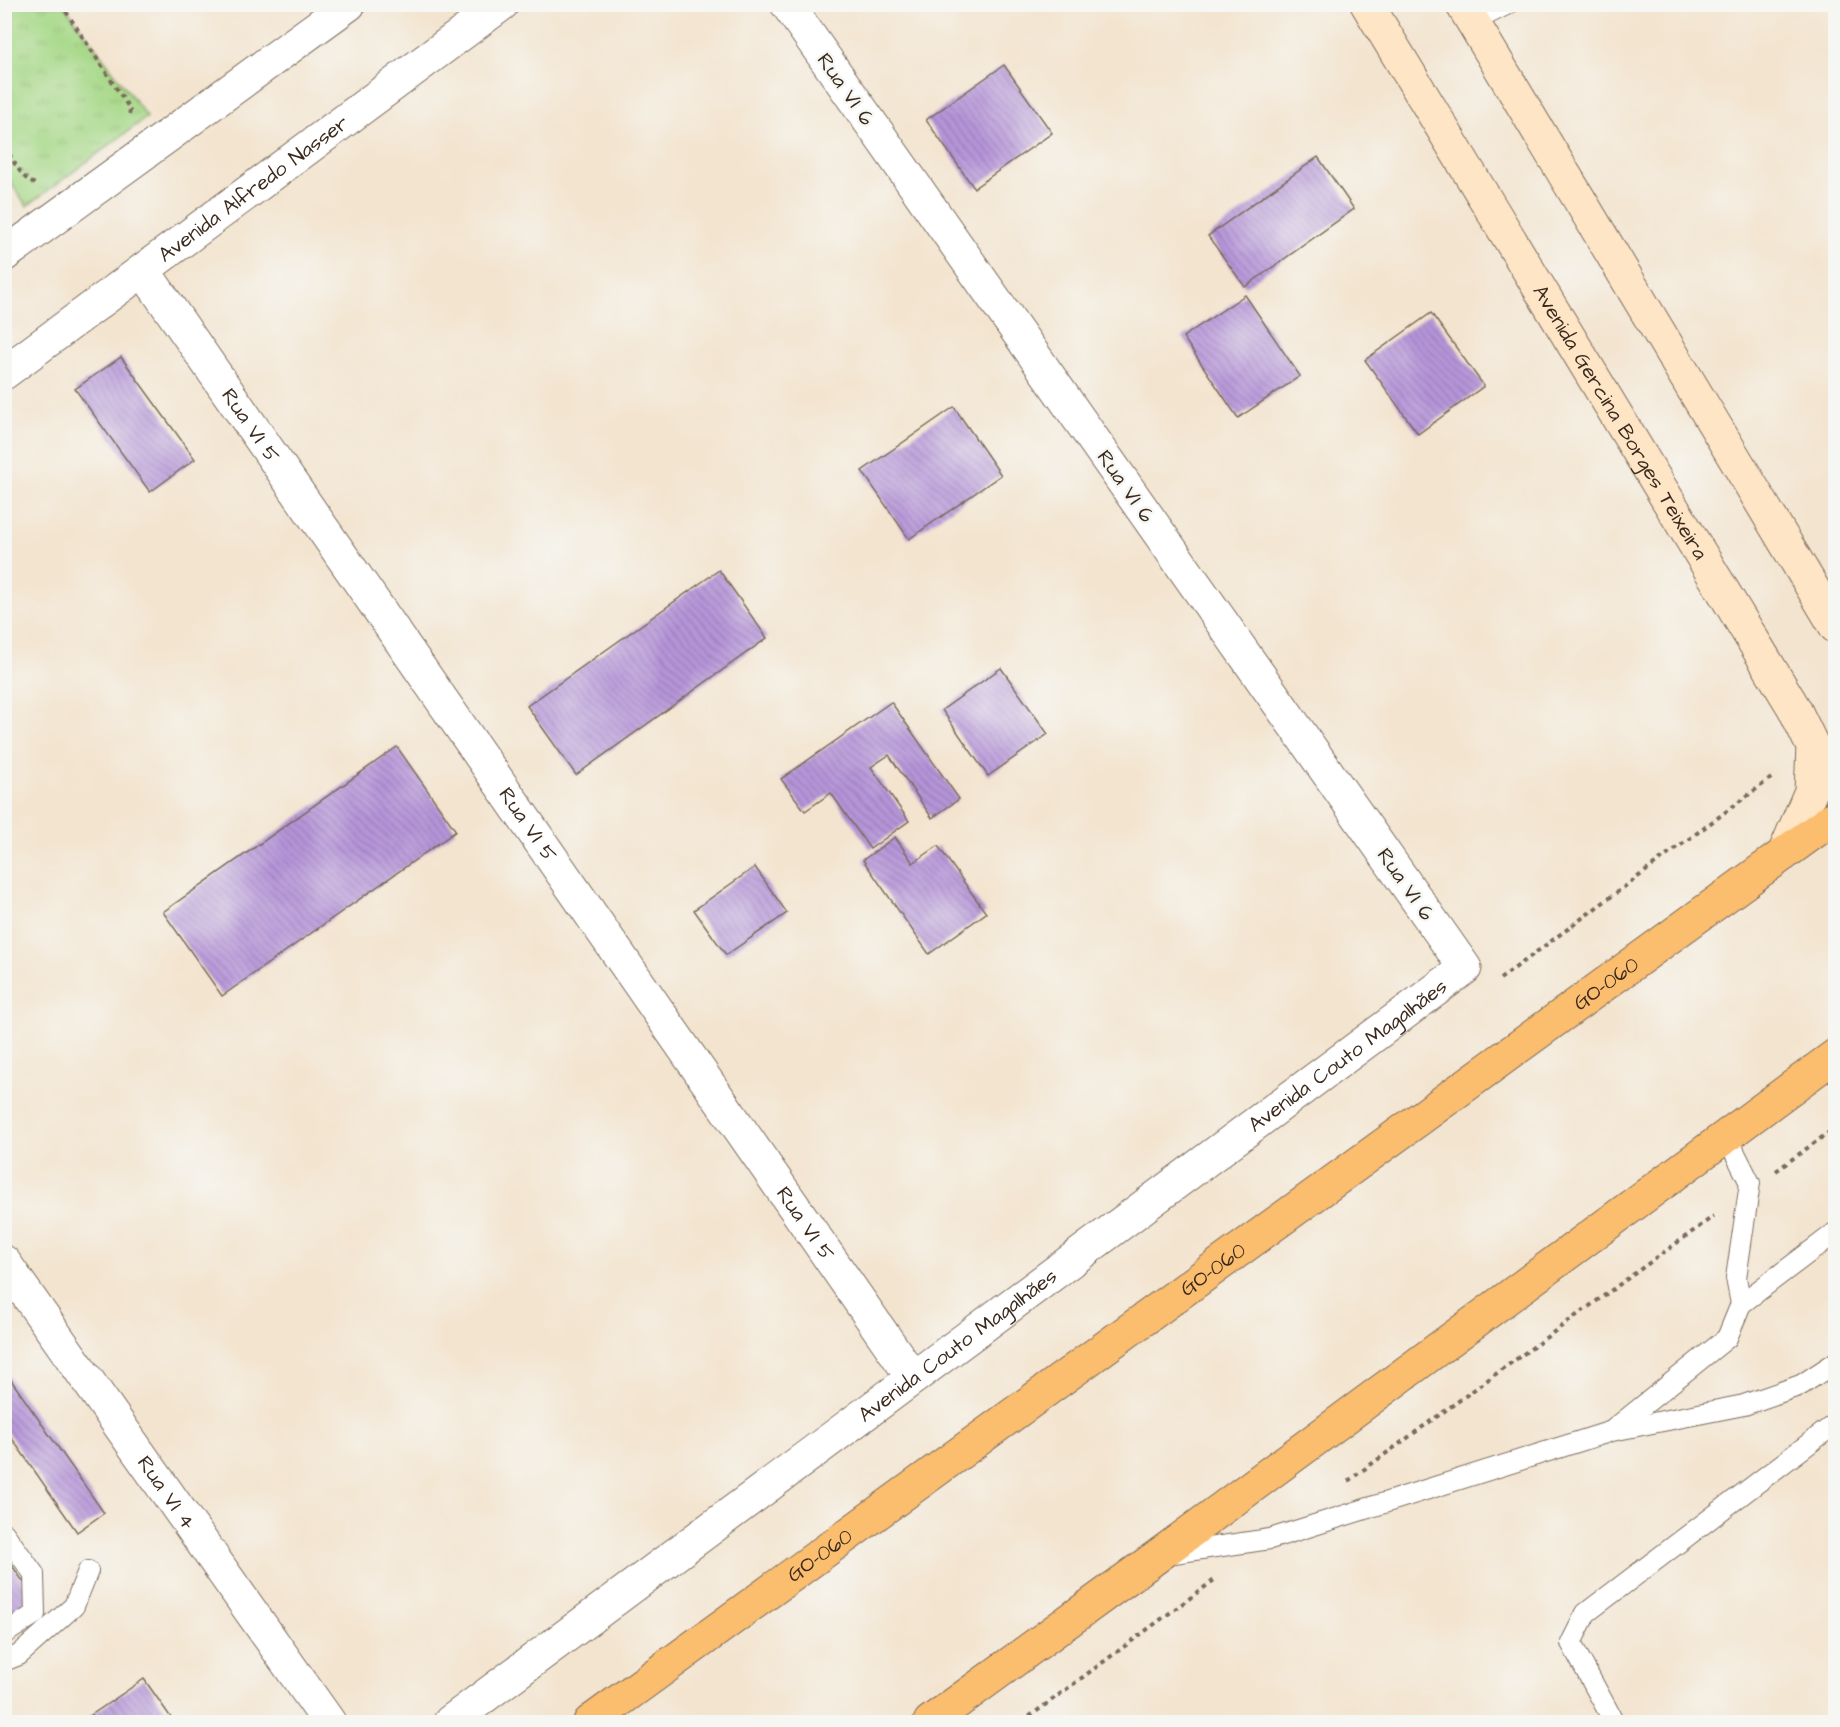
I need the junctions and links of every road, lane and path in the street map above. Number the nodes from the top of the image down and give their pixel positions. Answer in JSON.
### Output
{"nodes":[{"id":1,"x":61,"y":4,"type":"edge"},
{"id":2,"x":349,"y":4,"type":"edge"},
{"id":3,"x":502,"y":4,"type":"edge"},
{"id":4,"x":787,"y":4,"type":"edge"},
{"id":5,"x":1366,"y":4,"type":"edge"},
{"id":6,"x":1508,"y":4,"type":"edge"},
{"id":7,"x":1467,"y":13,"type":"edge"},
{"id":8,"x":126,"y":121,"type":"dead end"},
{"id":9,"x":4,"y":146,"type":"edge"},
{"id":10,"x":42,"y":182,"type":"dead end"},
{"id":11,"x":4,"y":255,"type":"edge"},
{"id":12,"x":143,"y":270,"type":"junction"},
{"id":13,"x":4,"y":373,"type":"edge"},
{"id":14,"x":1836,"y":627,"type":"edge"},
{"id":15,"x":1836,"y":816,"type":"edge"},
{"id":16,"x":1784,"y":854,"type":"junction"},
{"id":17,"x":1465,"y":968,"type":"joint"},
{"id":18,"x":1836,"y":1054,"type":"edge"},
{"id":19,"x":1836,"y":1127,"type":"edge"},
{"id":20,"x":1726,"y":1135,"type":"junction"},
{"id":21,"x":1749,"y":1190,"type":"junction"},
{"id":22,"x":1836,"y":1232,"type":"edge"},
{"id":23,"x":4,"y":1262,"type":"edge"},
{"id":24,"x":1742,"y":1304,"type":"junction"},
{"id":25,"x":1836,"y":1362,"type":"edge"},
{"id":26,"x":913,"y":1378,"type":"junction"},
{"id":27,"x":1836,"y":1423,"type":"edge"},
{"id":28,"x":1611,"y":1431,"type":"junction"},
{"id":29,"x":1344,"y":1484,"type":"dead end"},
{"id":30,"x":4,"y":1533,"type":"edge"},
{"id":31,"x":1159,"y":1555,"type":"junction"},
{"id":32,"x":88,"y":1571,"type":"dead end"},
{"id":33,"x":1222,"y":1574,"type":"dead end"},
{"id":34,"x":4,"y":1634,"type":"edge"},
{"id":35,"x":9,"y":1656,"type":"edge"},
{"id":36,"x":329,"y":1722,"type":"edge"},
{"id":37,"x":450,"y":1722,"type":"edge"},
{"id":38,"x":590,"y":1722,"type":"edge"},
{"id":39,"x":930,"y":1722,"type":"edge"},
{"id":40,"x":1022,"y":1722,"type":"edge"},
{"id":41,"x":1614,"y":1722,"type":"edge"}],
"edges":[{"from":1,"to":8,"type":"path"},
{"from":2,"to":11,"type":"street"},
{"from":3,"to":12,"type":"street","name":"Avenida Alfredo Nasser"},
{"from":4,"to":17,"type":"street","name":"Rua VI 6"},
{"from":5,"to":16,"type":"main road","name":"Avenida Gercina Borges Teixeira"},
{"from":6,"to":7,"type":"lane"},
{"from":7,"to":14,"type":"main road"},
{"from":9,"to":10,"type":"path"},
{"from":12,"to":13,"type":"street","name":"Avenida Alfredo Nasser"},
{"from":12,"to":26,"type":"street","name":"Rua VI 5"},
{"from":15,"to":16,"type":"main road","name":"GO-060","number":"GO-060"},
{"from":16,"to":38,"type":"main road","name":"GO-060","number":"GO-060"},
{"from":17,"to":26,"type":"street","name":"Avenida Couto Magalhães"},
{"from":18,"to":20,"type":"main road"},
{"from":19,"to":21,"type":"path"},
{"from":20,"to":21,"type":"lane"},
{"from":20,"to":31,"type":"main road"},
{"from":21,"to":24,"type":"lane"},
{"from":21,"to":29,"type":"path"},
{"from":22,"to":24,"type":"lane"},
{"from":23,"to":36,"type":"street","name":"Rua VI 4"},
{"from":24,"to":28,"type":"lane"},
{"from":25,"to":28,"type":"lane"},
{"from":26,"to":37,"type":"street","name":"Avenida Couto Magalhães"},
{"from":27,"to":41,"type":"lane"},
{"from":28,"to":31,"type":"lane"},
{"from":30,"to":34,"type":"lane"},
{"from":31,"to":39,"type":"main road"},
{"from":32,"to":35,"type":"lane"},
{"from":33,"to":40,"type":"path"}]}
